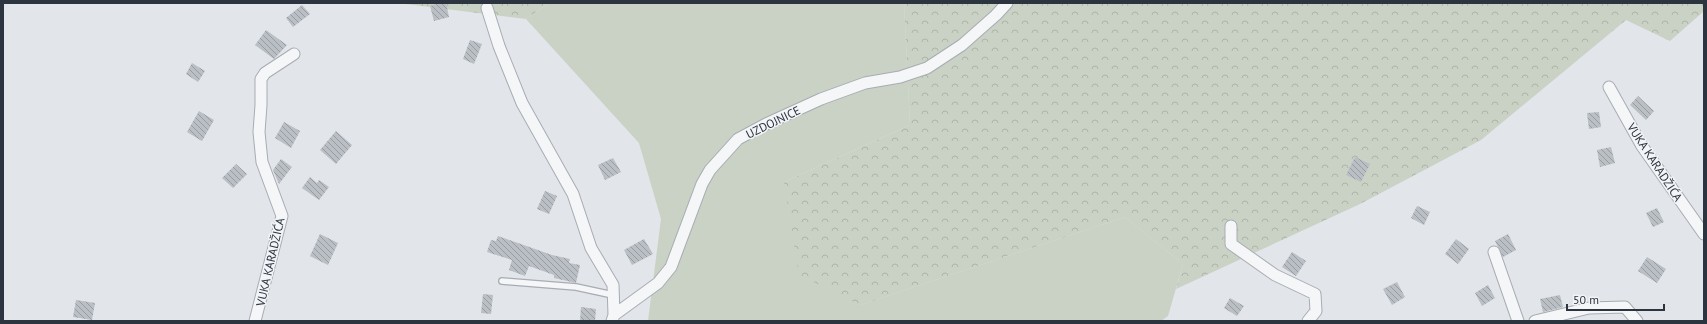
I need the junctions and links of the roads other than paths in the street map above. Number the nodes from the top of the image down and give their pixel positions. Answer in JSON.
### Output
{"nodes":[{"id":1,"x":1006,"y":3,"type":"edge"},
{"id":2,"x":488,"y":8,"type":"dead end"},
{"id":3,"x":294,"y":54,"type":"dead end"},
{"id":4,"x":1609,"y":87,"type":"dead end"},
{"id":5,"x":1231,"y":226,"type":"dead end"},
{"id":6,"x":1704,"y":234,"type":"edge"},
{"id":7,"x":1494,"y":252,"type":"dead end"},
{"id":8,"x":502,"y":281,"type":"dead end"},
{"id":9,"x":614,"y":295,"type":"junction"},
{"id":10,"x":613,"y":318,"type":"edge"},
{"id":11,"x":255,"y":321,"type":"edge"},
{"id":12,"x":1308,"y":321,"type":"edge"},
{"id":13,"x":1518,"y":321,"type":"edge"},
{"id":14,"x":1535,"y":321,"type":"edge"},
{"id":15,"x":1637,"y":321,"type":"edge"}],
"edges":[{"from":1,"to":10,"type":"street","name":"UZDOJNICE"},
{"from":2,"to":9,"type":"street"},
{"from":3,"to":11,"type":"street","name":"VUKA KARADŽIĆA"},
{"from":4,"to":6,"type":"street","name":"VUKA KARADŽIĆA"},
{"from":5,"to":12,"type":"street"},
{"from":7,"to":13,"type":"street"},
{"from":8,"to":9,"type":"lane"},
{"from":9,"to":10,"type":"street"},
{"from":14,"to":15,"type":"street"}]}
